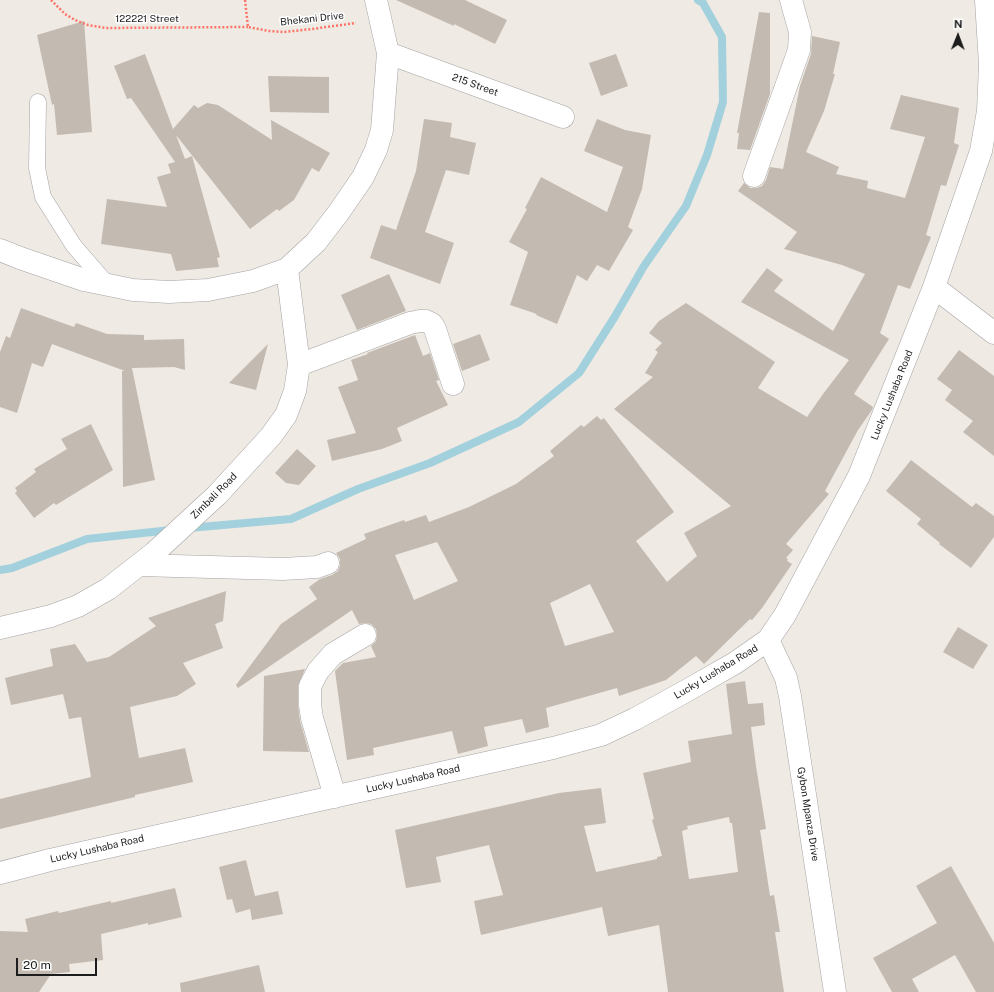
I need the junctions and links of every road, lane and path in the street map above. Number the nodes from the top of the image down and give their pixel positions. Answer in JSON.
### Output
{"nodes":[{"id":1,"x":245,"y":0,"type":"edge"},
{"id":2,"x":792,"y":0,"type":"edge"},
{"id":3,"x":986,"y":0,"type":"edge"},
{"id":4,"x":52,"y":1,"type":"edge"},
{"id":5,"x":378,"y":10,"type":"edge"},
{"id":6,"x":248,"y":26,"type":"junction"},
{"id":7,"x":388,"y":53,"type":"junction"},
{"id":8,"x":38,"y":102,"type":"dead end"},
{"id":9,"x":563,"y":117,"type":"dead end"},
{"id":10,"x":754,"y":176,"type":"dead end"},
{"id":11,"x":0,"y":250,"type":"edge"},
{"id":12,"x":287,"y":269,"type":"junction"},
{"id":13,"x":107,"y":284,"type":"junction"},
{"id":14,"x":934,"y":287,"type":"junction"},
{"id":15,"x":994,"y":333,"type":"edge"},
{"id":16,"x":299,"y":365,"type":"junction"},
{"id":17,"x":453,"y":384,"type":"dead end"},
{"id":18,"x":146,"y":559,"type":"junction"},
{"id":19,"x":328,"y":563,"type":"dead end"},
{"id":20,"x":0,"y":628,"type":"edge"},
{"id":21,"x":365,"y":635,"type":"dead end"},
{"id":22,"x":768,"y":640,"type":"junction"},
{"id":23,"x":335,"y":797,"type":"junction"},
{"id":24,"x":0,"y":873,"type":"edge"},
{"id":25,"x":835,"y":992,"type":"edge"}],
"edges":[{"from":1,"to":6,"type":"path"},
{"from":2,"to":10,"type":"street"},
{"from":3,"to":14,"type":"street","name":"Lucky Lushaba Road"},
{"from":4,"to":6,"type":"path","name":"122221 Street"},
{"from":5,"to":6,"type":"path","name":"Bhekani Drive"},
{"from":5,"to":7,"type":"street"},
{"from":7,"to":9,"type":"street","name":"215 Street"},
{"from":7,"to":12,"type":"street"},
{"from":8,"to":13,"type":"lane"},
{"from":11,"to":13,"type":"street"},
{"from":12,"to":13,"type":"street"},
{"from":12,"to":16,"type":"street","name":"Zimbali Road"},
{"from":14,"to":15,"type":"street"},
{"from":14,"to":22,"type":"street","name":"Lucky Lushaba Road"},
{"from":16,"to":17,"type":"street"},
{"from":16,"to":18,"type":"street","name":"Zimbali Road"},
{"from":18,"to":19,"type":"street"},
{"from":18,"to":20,"type":"street","name":"Zimbali Road"},
{"from":21,"to":23,"type":"street"},
{"from":22,"to":23,"type":"street","name":"Lucky Lushaba Road"},
{"from":22,"to":25,"type":"street","name":"Gybon Mpanza Drive"},
{"from":23,"to":24,"type":"street","name":"Lucky Lushaba Road"}]}
